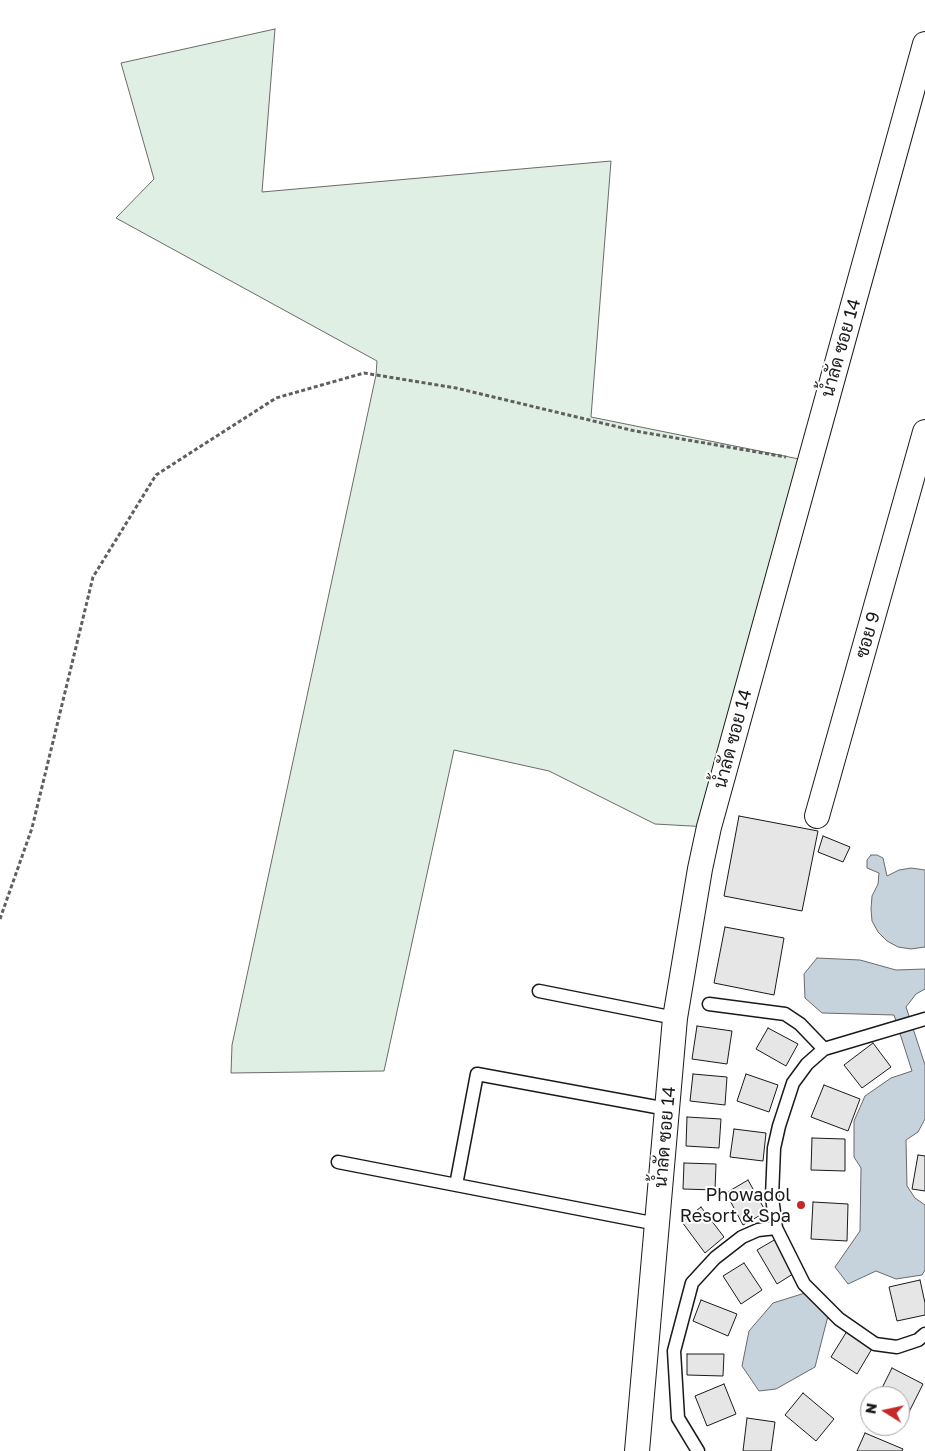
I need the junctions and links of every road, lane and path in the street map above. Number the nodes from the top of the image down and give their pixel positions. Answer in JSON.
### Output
{"nodes":[{"id":1,"x":925,"y":44,"type":"edge"},
{"id":2,"x":923,"y":447,"type":"edge"},
{"id":3,"x":809,"y":461,"type":"junction"},
{"id":4,"x":817,"y":816,"type":"dead end"},
{"id":5,"x":0,"y":919,"type":"edge"},
{"id":6,"x":539,"y":991,"type":"dead end"},
{"id":7,"x":709,"y":1004,"type":"dead end"},
{"id":8,"x":675,"y":1018,"type":"junction"},
{"id":9,"x":920,"y":1021,"type":"edge"},
{"id":10,"x":824,"y":1049,"type":"junction"},
{"id":11,"x":667,"y":1109,"type":"junction"},
{"id":12,"x":338,"y":1162,"type":"dead end"},
{"id":13,"x":456,"y":1185,"type":"junction"},
{"id":14,"x":657,"y":1224,"type":"junction"},
{"id":15,"x":776,"y":1228,"type":"junction"},
{"id":16,"x":925,"y":1334,"type":"edge"},
{"id":17,"x":637,"y":1451,"type":"edge"},
{"id":18,"x":698,"y":1451,"type":"edge"}],
"edges":[{"from":1,"to":3,"type":"street","name":"น้ำลัด ซอย 14"},
{"from":2,"to":4,"type":"street","name":"ซอย 9"},
{"from":3,"to":5,"type":"path"},
{"from":3,"to":8,"type":"street","name":"น้ำลัด ซอย 14"},
{"from":6,"to":8,"type":"lane"},
{"from":7,"to":10,"type":"lane"},
{"from":8,"to":11,"type":"street","name":"น้ำลัด ซอย 14"},
{"from":9,"to":10,"type":"lane"},
{"from":10,"to":15,"type":"lane"},
{"from":11,"to":13,"type":"lane"},
{"from":11,"to":14,"type":"street","name":"น้ำลัด ซอย 14"},
{"from":12,"to":13,"type":"lane"},
{"from":13,"to":14,"type":"lane"},
{"from":14,"to":17,"type":"street","name":"น้ำลัด ซอย 14"},
{"from":15,"to":16,"type":"lane"},
{"from":15,"to":18,"type":"lane"}]}
